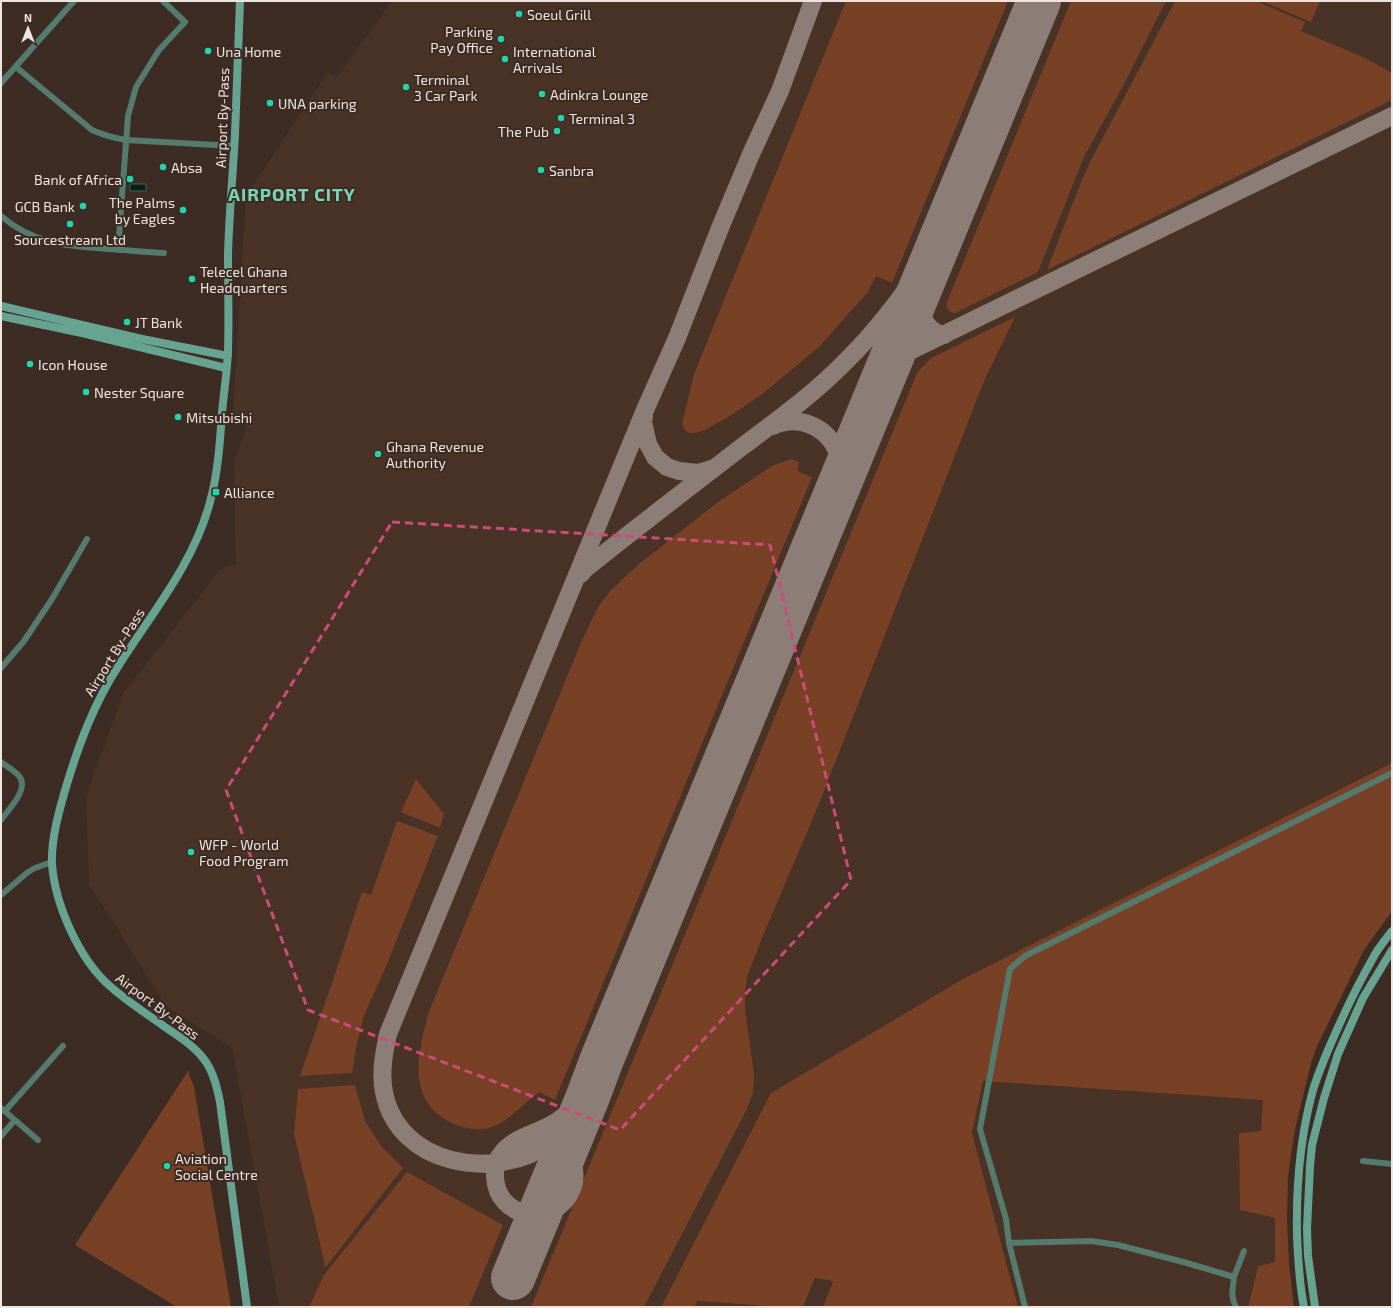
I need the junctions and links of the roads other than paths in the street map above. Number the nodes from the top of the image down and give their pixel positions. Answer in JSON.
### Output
{"nodes":[{"id":1,"x":74,"y":1,"type":"edge"},
{"id":2,"x":163,"y":1,"type":"edge"},
{"id":3,"x":240,"y":1,"type":"edge"},
{"id":4,"x":16,"y":67,"type":"junction"},
{"id":5,"x":1,"y":83,"type":"edge"},
{"id":6,"x":126,"y":140,"type":"junction"},
{"id":7,"x":234,"y":146,"type":"junction"},
{"id":8,"x":1,"y":216,"type":"edge"},
{"id":9,"x":118,"y":250,"type":"junction"},
{"id":10,"x":164,"y":253,"type":"dead end"},
{"id":11,"x":1,"y":306,"type":"edge"},
{"id":12,"x":1,"y":316,"type":"edge"},
{"id":13,"x":228,"y":356,"type":"junction"},
{"id":14,"x":226,"y":368,"type":"junction"},
{"id":15,"x":87,"y":539,"type":"dead end"},
{"id":16,"x":1,"y":668,"type":"edge"},
{"id":17,"x":1,"y":762,"type":"edge"},
{"id":18,"x":1392,"y":772,"type":"edge"},
{"id":19,"x":1,"y":820,"type":"edge"},
{"id":20,"x":52,"y":862,"type":"junction"},
{"id":21,"x":1,"y":895,"type":"edge"},
{"id":22,"x":1392,"y":930,"type":"edge"},
{"id":23,"x":1392,"y":950,"type":"edge"},
{"id":24,"x":63,"y":1046,"type":"dead end"},
{"id":25,"x":3,"y":1109,"type":"edge"},
{"id":26,"x":15,"y":1120,"type":"junction"},
{"id":27,"x":1,"y":1136,"type":"edge"},
{"id":28,"x":38,"y":1140,"type":"dead end"},
{"id":29,"x":1363,"y":1161,"type":"dead end"},
{"id":30,"x":1392,"y":1164,"type":"edge"},
{"id":31,"x":1010,"y":1243,"type":"junction"},
{"id":32,"x":1244,"y":1251,"type":"dead end"},
{"id":33,"x":1234,"y":1277,"type":"junction"},
{"id":34,"x":247,"y":1307,"type":"edge"},
{"id":35,"x":1025,"y":1307,"type":"edge"},
{"id":36,"x":1236,"y":1307,"type":"edge"},
{"id":37,"x":1304,"y":1307,"type":"edge"},
{"id":38,"x":1315,"y":1307,"type":"edge"}],
"edges":[{"from":1,"to":4,"type":"street"},
{"from":2,"to":6,"type":"street"},
{"from":3,"to":7,"type":"main road","name":"Airport By-Pass"},
{"from":4,"to":5,"type":"street"},
{"from":4,"to":6,"type":"street"},
{"from":6,"to":7,"type":"street"},
{"from":6,"to":9,"type":"street"},
{"from":7,"to":13,"type":"main road","name":"Airport By-Pass"},
{"from":8,"to":9,"type":"street"},
{"from":9,"to":10,"type":"street"},
{"from":11,"to":13,"type":"main road"},
{"from":12,"to":14,"type":"main road"},
{"from":13,"to":14,"type":"main road","name":"Airport By-Pass"},
{"from":14,"to":20,"type":"main road","name":"Airport By-Pass"},
{"from":15,"to":16,"type":"street"},
{"from":17,"to":19,"type":"street"},
{"from":18,"to":31,"type":"street"},
{"from":20,"to":21,"type":"street"},
{"from":20,"to":34,"type":"main road","name":"Airport By-Pass"},
{"from":22,"to":37,"type":"main road"},
{"from":23,"to":38,"type":"main road"},
{"from":24,"to":25,"type":"street"},
{"from":25,"to":26,"type":"street"},
{"from":26,"to":27,"type":"street"},
{"from":26,"to":28,"type":"street"},
{"from":29,"to":30,"type":"street"},
{"from":31,"to":33,"type":"street"},
{"from":31,"to":35,"type":"street"},
{"from":32,"to":33,"type":"street"},
{"from":33,"to":36,"type":"street"}]}
